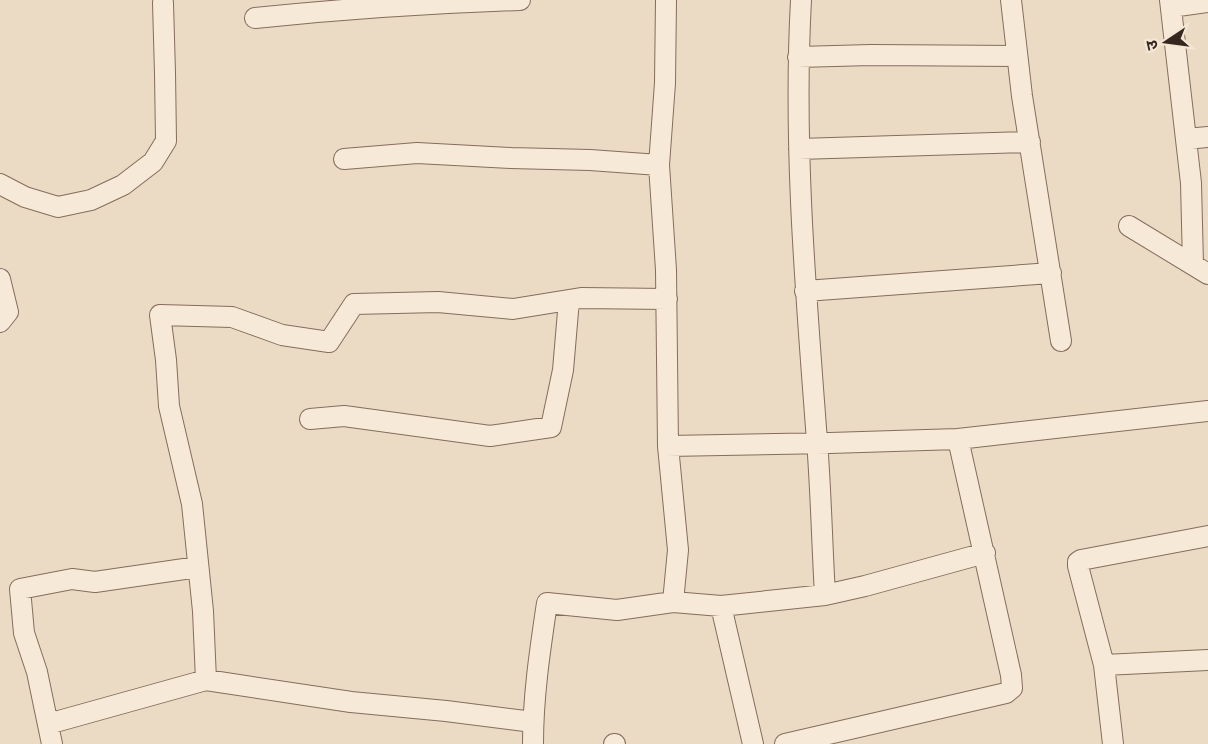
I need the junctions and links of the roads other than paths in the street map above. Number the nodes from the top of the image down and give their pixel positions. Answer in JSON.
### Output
{"nodes":[{"id":1,"x":520,"y":0,"type":"edge"},
{"id":2,"x":666,"y":0,"type":"edge"},
{"id":3,"x":801,"y":0,"type":"edge"},
{"id":4,"x":1011,"y":0,"type":"edge"},
{"id":5,"x":1208,"y":2,"type":"edge"},
{"id":6,"x":163,"y":3,"type":"dead end"},
{"id":7,"x":1170,"y":3,"type":"edge"},
{"id":8,"x":334,"y":5,"type":"edge"},
{"id":9,"x":255,"y":18,"type":"dead end"},
{"id":10,"x":1017,"y":56,"type":"junction"},
{"id":11,"x":798,"y":57,"type":"junction"},
{"id":12,"x":1208,"y":136,"type":"edge"},
{"id":13,"x":1186,"y":139,"type":"junction"},
{"id":14,"x":1030,"y":142,"type":"junction"},
{"id":15,"x":799,"y":149,"type":"junction"},
{"id":16,"x":344,"y":159,"type":"dead end"},
{"id":17,"x":660,"y":165,"type":"junction"},
{"id":18,"x":0,"y":184,"type":"edge"},
{"id":19,"x":1129,"y":226,"type":"dead end"},
{"id":20,"x":1201,"y":269,"type":"edge"},
{"id":21,"x":1051,"y":273,"type":"junction"},
{"id":22,"x":0,"y":279,"type":"edge"},
{"id":23,"x":805,"y":291,"type":"junction"},
{"id":24,"x":667,"y":299,"type":"junction"},
{"id":25,"x":569,"y":300,"type":"junction"},
{"id":26,"x":0,"y":322,"type":"edge"},
{"id":27,"x":1061,"y":342,"type":"dead end"},
{"id":28,"x":1208,"y":411,"type":"edge"},
{"id":29,"x":310,"y":419,"type":"dead end"},
{"id":30,"x":958,"y":439,"type":"junction"},
{"id":31,"x":817,"y":443,"type":"junction"},
{"id":32,"x":668,"y":446,"type":"junction"},
{"id":33,"x":1208,"y":536,"type":"edge"},
{"id":34,"x":985,"y":554,"type":"junction"},
{"id":35,"x":198,"y":567,"type":"junction"},
{"id":36,"x":825,"y":595,"type":"junction"},
{"id":37,"x":673,"y":603,"type":"junction"},
{"id":38,"x":721,"y":606,"type":"junction"},
{"id":39,"x":1208,"y":660,"type":"edge"},
{"id":40,"x":1104,"y":665,"type":"junction"},
{"id":41,"x":206,"y":680,"type":"junction"},
{"id":42,"x":533,"y":722,"type":"junction"},
{"id":43,"x":46,"y":738,"type":"edge"},
{"id":44,"x":533,"y":744,"type":"edge"},
{"id":45,"x":753,"y":744,"type":"edge"},
{"id":46,"x":785,"y":744,"type":"edge"},
{"id":47,"x":1113,"y":744,"type":"edge"}],
"edges":[{"from":1,"to":8,"type":"street"},
{"from":2,"to":17,"type":"street"},
{"from":3,"to":11,"type":"street"},
{"from":4,"to":10,"type":"street"},
{"from":5,"to":7,"type":"street"},
{"from":6,"to":18,"type":"street"},
{"from":7,"to":13,"type":"street"},
{"from":8,"to":9,"type":"street"},
{"from":10,"to":11,"type":"street"},
{"from":10,"to":14,"type":"street"},
{"from":11,"to":15,"type":"street"},
{"from":12,"to":13,"type":"street"},
{"from":13,"to":20,"type":"street"},
{"from":14,"to":15,"type":"street"},
{"from":14,"to":21,"type":"street"},
{"from":15,"to":23,"type":"street"},
{"from":16,"to":17,"type":"street"},
{"from":17,"to":24,"type":"street"},
{"from":19,"to":20,"type":"street"},
{"from":21,"to":23,"type":"street"},
{"from":21,"to":27,"type":"street"},
{"from":22,"to":26,"type":"street"},
{"from":23,"to":31,"type":"street"},
{"from":24,"to":25,"type":"street"},
{"from":24,"to":32,"type":"street"},
{"from":25,"to":29,"type":"street"},
{"from":25,"to":35,"type":"street"},
{"from":28,"to":30,"type":"street"},
{"from":30,"to":31,"type":"street"},
{"from":30,"to":34,"type":"street"},
{"from":31,"to":32,"type":"street"},
{"from":31,"to":36,"type":"street"},
{"from":32,"to":37,"type":"street"},
{"from":33,"to":40,"type":"street"},
{"from":34,"to":36,"type":"street"},
{"from":34,"to":46,"type":"street"},
{"from":35,"to":41,"type":"street"},
{"from":35,"to":43,"type":"street"},
{"from":36,"to":38,"type":"street"},
{"from":37,"to":38,"type":"street"},
{"from":37,"to":42,"type":"street"},
{"from":38,"to":45,"type":"street"},
{"from":39,"to":40,"type":"street"},
{"from":40,"to":47,"type":"street"},
{"from":41,"to":42,"type":"street"},
{"from":41,"to":43,"type":"street"},
{"from":42,"to":44,"type":"street"}]}
